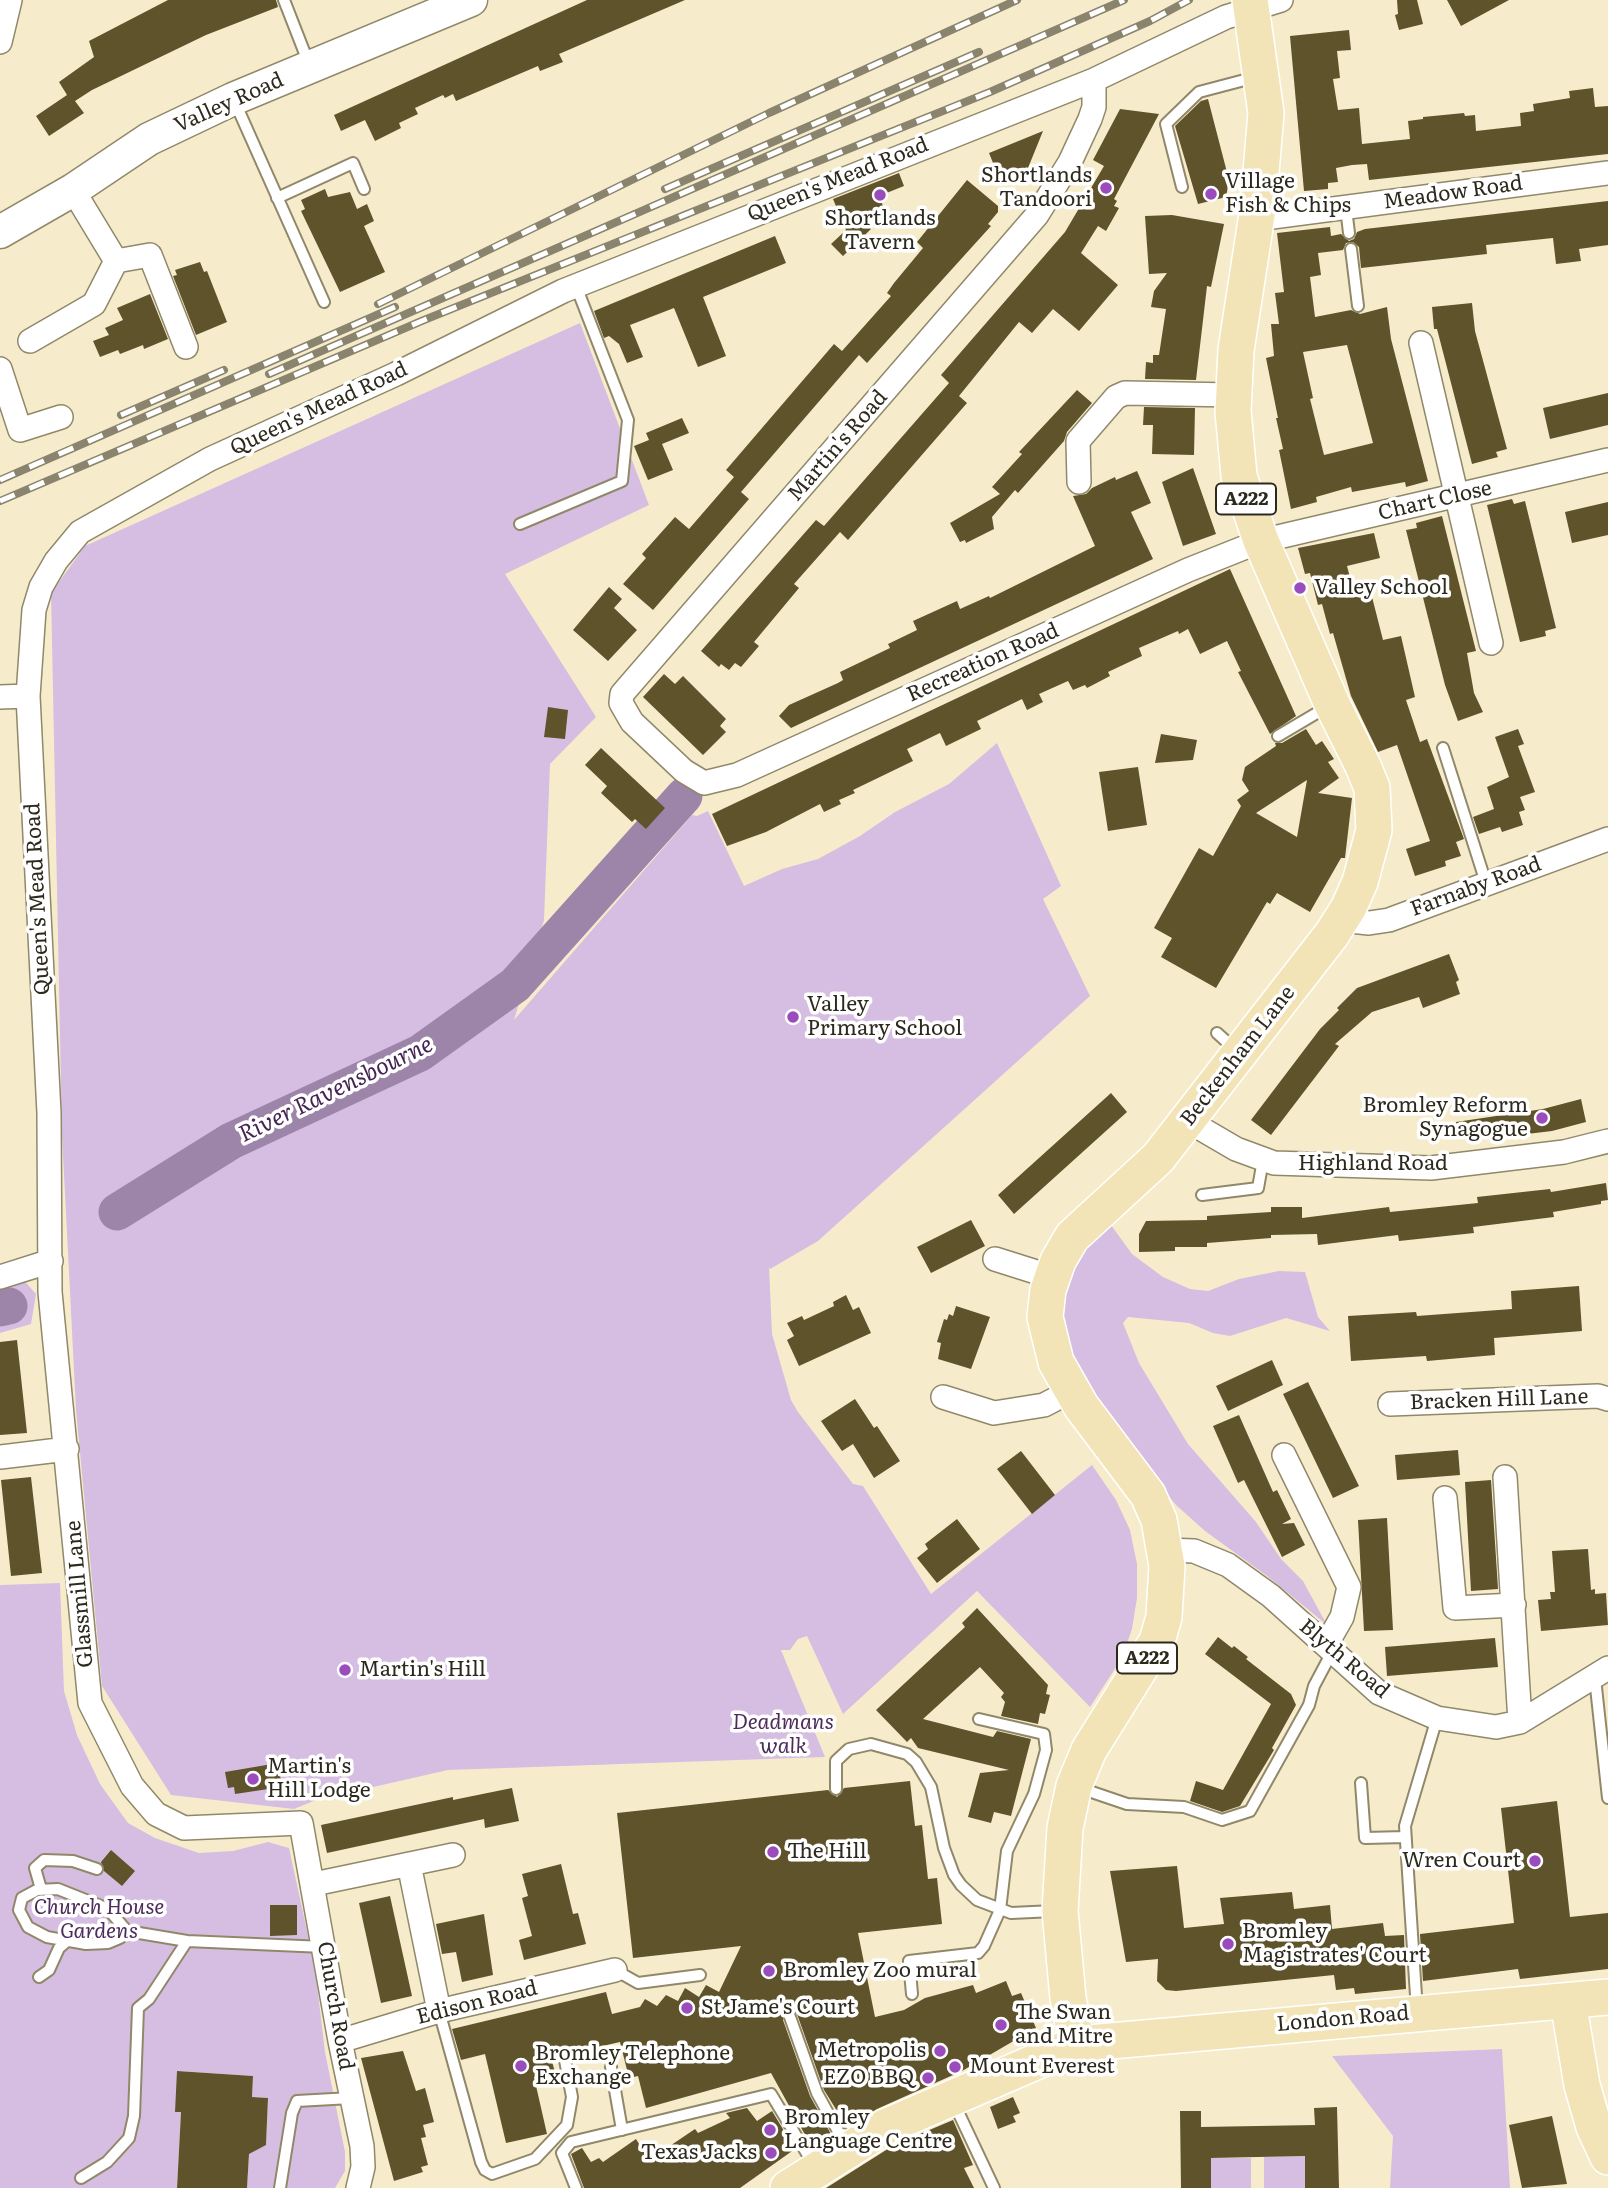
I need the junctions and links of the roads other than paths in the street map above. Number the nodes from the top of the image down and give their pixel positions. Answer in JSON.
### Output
{"nodes":[{"id":1,"x":10,"y":0,"type":"edge"},
{"id":2,"x":284,"y":0,"type":"edge"},
{"id":3,"x":471,"y":0,"type":"edge"},
{"id":4,"x":1260,"y":3,"type":"edge"},
{"id":5,"x":0,"y":42,"type":"edge"},
{"id":6,"x":310,"y":67,"type":"junction"},
{"id":7,"x":1262,"y":75,"type":"junction"},
{"id":8,"x":1094,"y":80,"type":"junction"},
{"id":9,"x":233,"y":99,"type":"junction"},
{"id":10,"x":1608,"y":173,"type":"edge"},
{"id":11,"x":1182,"y":187,"type":"dead end"},
{"id":12,"x":364,"y":189,"type":"dead end"},
{"id":13,"x":73,"y":190,"type":"junction"},
{"id":14,"x":277,"y":198,"type":"junction"},
{"id":15,"x":1346,"y":208,"type":"junction"},
{"id":16,"x":1257,"y":219,"type":"junction"},
{"id":17,"x":0,"y":232,"type":"edge"},
{"id":18,"x":1349,"y":233,"type":"dead end"},
{"id":19,"x":1351,"y":249,"type":"dead end"},
{"id":20,"x":116,"y":261,"type":"junction"},
{"id":21,"x":576,"y":286,"type":"junction"},
{"id":22,"x":324,"y":302,"type":"dead end"},
{"id":23,"x":1358,"y":306,"type":"dead end"},
{"id":24,"x":30,"y":341,"type":"dead end"},
{"id":25,"x":1421,"y":343,"type":"dead end"},
{"id":26,"x":186,"y":347,"type":"dead end"},
{"id":27,"x":0,"y":369,"type":"edge"},
{"id":28,"x":1233,"y":395,"type":"junction"},
{"id":29,"x":61,"y":417,"type":"dead end"},
{"id":30,"x":1608,"y":460,"type":"edge"},
{"id":31,"x":1079,"y":482,"type":"dead end"},
{"id":32,"x":1456,"y":496,"type":"junction"},
{"id":33,"x":520,"y":524,"type":"dead end"},
{"id":34,"x":1261,"y":541,"type":"junction"},
{"id":35,"x":1491,"y":643,"type":"dead end"},
{"id":36,"x":28,"y":696,"type":"junction"},
{"id":37,"x":0,"y":697,"type":"edge"},
{"id":38,"x":1332,"y":704,"type":"junction"},
{"id":39,"x":1278,"y":736,"type":"dead end"},
{"id":40,"x":1443,"y":748,"type":"dead end"},
{"id":41,"x":704,"y":783,"type":"joint"},
{"id":42,"x":1608,"y":839,"type":"edge"},
{"id":43,"x":1486,"y":883,"type":"junction"},
{"id":44,"x":1341,"y":920,"type":"junction"},
{"id":45,"x":1188,"y":1121,"type":"junction"},
{"id":46,"x":1608,"y":1141,"type":"edge"},
{"id":47,"x":1263,"y":1160,"type":"junction"},
{"id":48,"x":1202,"y":1195,"type":"dead end"},
{"id":49,"x":995,"y":1259,"type":"dead end"},
{"id":50,"x":51,"y":1261,"type":"junction"},
{"id":51,"x":0,"y":1277,"type":"edge"},
{"id":52,"x":1052,"y":1277,"type":"junction"},
{"id":53,"x":1071,"y":1391,"type":"junction"},
{"id":54,"x":943,"y":1396,"type":"dead end"},
{"id":55,"x":1608,"y":1399,"type":"edge"},
{"id":56,"x":1390,"y":1404,"type":"dead end"},
{"id":57,"x":66,"y":1449,"type":"junction"},
{"id":58,"x":1284,"y":1455,"type":"dead end"},
{"id":59,"x":0,"y":1457,"type":"edge"},
{"id":60,"x":1505,"y":1477,"type":"dead end"},
{"id":61,"x":1445,"y":1498,"type":"dead end"},
{"id":62,"x":1166,"y":1550,"type":"junction"},
{"id":63,"x":1514,"y":1605,"type":"junction"},
{"id":64,"x":1329,"y":1648,"type":"junction"},
{"id":65,"x":1601,"y":1673,"type":"edge"},
{"id":66,"x":979,"y":1718,"type":"dead end"},
{"id":67,"x":1437,"y":1718,"type":"junction"},
{"id":68,"x":1520,"y":1722,"type":"junction"},
{"id":69,"x":1361,"y":1783,"type":"dead end"},
{"id":70,"x":1074,"y":1786,"type":"junction"},
{"id":71,"x":836,"y":1789,"type":"dead end"},
{"id":72,"x":1608,"y":1798,"type":"edge"},
{"id":73,"x":301,"y":1823,"type":"joint"},
{"id":74,"x":1405,"y":1837,"type":"junction"},
{"id":75,"x":453,"y":1854,"type":"dead end"},
{"id":76,"x":410,"y":1864,"type":"junction"},
{"id":77,"x":97,"y":1869,"type":"dead end"},
{"id":78,"x":314,"y":1884,"type":"junction"},
{"id":79,"x":41,"y":1889,"type":"junction"},
{"id":80,"x":1000,"y":1910,"type":"junction"},
{"id":81,"x":1060,"y":1910,"type":"junction"},
{"id":82,"x":127,"y":1931,"type":"junction"},
{"id":83,"x":187,"y":1941,"type":"junction"},
{"id":84,"x":66,"y":1942,"type":"junction"},
{"id":85,"x":324,"y":1947,"type":"junction"},
{"id":86,"x":615,"y":1970,"type":"joint"},
{"id":87,"x":700,"y":1975,"type":"dead end"},
{"id":88,"x":38,"y":1977,"type":"dead end"},
{"id":89,"x":912,"y":1994,"type":"dead end"},
{"id":90,"x":1568,"y":2001,"type":"junction"},
{"id":91,"x":1608,"y":2001,"type":"edge"},
{"id":92,"x":439,"y":2011,"type":"junction"},
{"id":93,"x":1417,"y":2012,"type":"junction"},
{"id":94,"x":790,"y":2017,"type":"dead end"},
{"id":95,"x":340,"y":2042,"type":"junction"},
{"id":96,"x":1077,"y":2044,"type":"junction"},
{"id":97,"x":564,"y":2055,"type":"dead end"},
{"id":98,"x":611,"y":2067,"type":"dead end"},
{"id":99,"x":351,"y":2098,"type":"junction"},
{"id":100,"x":951,"y":2099,"type":"junction"},
{"id":101,"x":622,"y":2130,"type":"junction"},
{"id":102,"x":863,"y":2140,"type":"junction"},
{"id":103,"x":1608,"y":2157,"type":"edge"},
{"id":104,"x":817,"y":2169,"type":"junction"},
{"id":105,"x":81,"y":2178,"type":"dead end"},
{"id":106,"x":280,"y":2188,"type":"edge"},
{"id":107,"x":358,"y":2188,"type":"edge"},
{"id":108,"x":576,"y":2188,"type":"edge"},
{"id":109,"x":788,"y":2188,"type":"edge"},
{"id":110,"x":994,"y":2188,"type":"edge"}],
"edges":[{"from":1,"to":5,"type":"street"},
{"from":2,"to":6,"type":"lane"},
{"from":3,"to":6,"type":"street","name":"Valley Road"},
{"from":4,"to":7,"type":"main road","name":"Beckenham Lane","number":"A222"},
{"from":4,"to":8,"type":"street","name":"Queen's Mead Road"},
{"from":6,"to":9,"type":"street","name":"Valley Road"},
{"from":7,"to":11,"type":"lane"},
{"from":7,"to":16,"type":"main road","name":"Beckenham Lane","number":"A222"},
{"from":8,"to":21,"type":"street","name":"Queen's Mead Road"},
{"from":8,"to":41,"type":"street","name":"Martin's Road"},
{"from":9,"to":13,"type":"street","name":"Valley Road"},
{"from":9,"to":14,"type":"lane"},
{"from":10,"to":15,"type":"street","name":"Meadow Road"},
{"from":12,"to":14,"type":"lane"},
{"from":13,"to":17,"type":"street","name":"Valley Road"},
{"from":13,"to":20,"type":"street"},
{"from":14,"to":22,"type":"lane"},
{"from":15,"to":16,"type":"street","name":"Meadow Road"},
{"from":15,"to":18,"type":"lane"},
{"from":16,"to":28,"type":"main road","name":"Beckenham Lane","number":"A222"},
{"from":19,"to":23,"type":"lane"},
{"from":20,"to":24,"type":"street"},
{"from":20,"to":26,"type":"street"},
{"from":21,"to":33,"type":"lane"},
{"from":21,"to":36,"type":"street","name":"Queen's Mead Road"},
{"from":25,"to":32,"type":"street"},
{"from":27,"to":29,"type":"street"},
{"from":28,"to":31,"type":"street"},
{"from":28,"to":34,"type":"main road","name":"Beckenham Lane","number":"A222"},
{"from":30,"to":32,"type":"street","name":"Chart Close"},
{"from":32,"to":34,"type":"street","name":"Chart Close"},
{"from":32,"to":35,"type":"street"},
{"from":34,"to":38,"type":"main road","name":"Beckenham Lane","number":"A222"},
{"from":34,"to":41,"type":"street","name":"Recreation Road"},
{"from":36,"to":37,"type":"street"},
{"from":36,"to":50,"type":"street","name":"Queen's Mead Road"},
{"from":38,"to":39,"type":"lane"},
{"from":38,"to":44,"type":"main road","name":"Beckenham Lane","number":"A222"},
{"from":40,"to":43,"type":"lane"},
{"from":42,"to":43,"type":"street","name":"Farnaby Road"},
{"from":43,"to":44,"type":"street","name":"Farnaby Road"},
{"from":44,"to":45,"type":"main road","name":"Beckenham Lane","number":"A222"},
{"from":45,"to":47,"type":"street","name":"Highland Road"},
{"from":45,"to":52,"type":"main road","name":"Beckenham Lane","number":"A222"},
{"from":46,"to":47,"type":"street","name":"Highland Road"},
{"from":47,"to":48,"type":"lane"},
{"from":49,"to":52,"type":"street"},
{"from":50,"to":51,"type":"street"},
{"from":50,"to":57,"type":"street","name":"Glassmill Lane"},
{"from":52,"to":53,"type":"main road","name":"Beckenham Lane","number":"A222"},
{"from":53,"to":54,"type":"street"},
{"from":53,"to":62,"type":"main road","name":"Beckenham Lane","number":"A222"},
{"from":55,"to":56,"type":"street","name":"Bracken Hill Lane"},
{"from":57,"to":59,"type":"street"},
{"from":57,"to":73,"type":"street","name":"Glassmill Lane"},
{"from":58,"to":64,"type":"street"},
{"from":60,"to":63,"type":"street"},
{"from":61,"to":63,"type":"street"},
{"from":62,"to":64,"type":"street","name":"Blyth Road"},
{"from":62,"to":70,"type":"main road","name":"Beckenham Lane","number":"A222"},
{"from":63,"to":68,"type":"street"},
{"from":64,"to":67,"type":"street","name":"Blyth Road"},
{"from":64,"to":70,"type":"lane"},
{"from":65,"to":68,"type":"street","name":"Blyth Road"},
{"from":65,"to":72,"type":"lane"},
{"from":66,"to":80,"type":"lane"},
{"from":67,"to":68,"type":"street","name":"Blyth Road"},
{"from":67,"to":74,"type":"lane"},
{"from":69,"to":74,"type":"lane"},
{"from":70,"to":81,"type":"main road","name":"Beckenham Lane","number":"A222"},
{"from":71,"to":80,"type":"lane"},
{"from":73,"to":78,"type":"street","name":"Church Road"},
{"from":74,"to":93,"type":"lane"},
{"from":75,"to":76,"type":"street"},
{"from":76,"to":78,"type":"street"},
{"from":76,"to":92,"type":"street"},
{"from":77,"to":79,"type":"lane"},
{"from":78,"to":85,"type":"street","name":"Church Road"},
{"from":79,"to":82,"type":"lane"},
{"from":79,"to":84,"type":"lane"},
{"from":80,"to":81,"type":"lane"},
{"from":80,"to":89,"type":"lane"},
{"from":81,"to":96,"type":"main road","name":"Beckenham Lane","number":"A222"},
{"from":82,"to":83,"type":"lane"},
{"from":82,"to":84,"type":"lane"},
{"from":83,"to":85,"type":"lane"},
{"from":83,"to":105,"type":"lane"},
{"from":84,"to":88,"type":"lane"},
{"from":85,"to":95,"type":"street","name":"Church Road"},
{"from":86,"to":87,"type":"lane"},
{"from":86,"to":92,"type":"street","name":"Edison Road"},
{"from":90,"to":91,"type":"main road","name":"London Road"},
{"from":90,"to":93,"type":"main road","name":"London Road"},
{"from":90,"to":103,"type":"main road"},
{"from":92,"to":95,"type":"street","name":"Edison Road"},
{"from":92,"to":97,"type":"lane"},
{"from":93,"to":96,"type":"main road","name":"London Road"},
{"from":94,"to":102,"type":"lane"},
{"from":95,"to":99,"type":"street","name":"Church Road"},
{"from":96,"to":100,"type":"main road","name":"London Road"},
{"from":98,"to":101,"type":"lane"},
{"from":99,"to":106,"type":"lane"},
{"from":99,"to":107,"type":"street","name":"Church Road"},
{"from":100,"to":102,"type":"main road","name":"London Road"},
{"from":100,"to":110,"type":"lane"},
{"from":101,"to":104,"type":"lane"},
{"from":101,"to":108,"type":"lane"},
{"from":102,"to":104,"type":"main road","name":"London Road"},
{"from":104,"to":109,"type":"main road","name":"London Road"}]}
